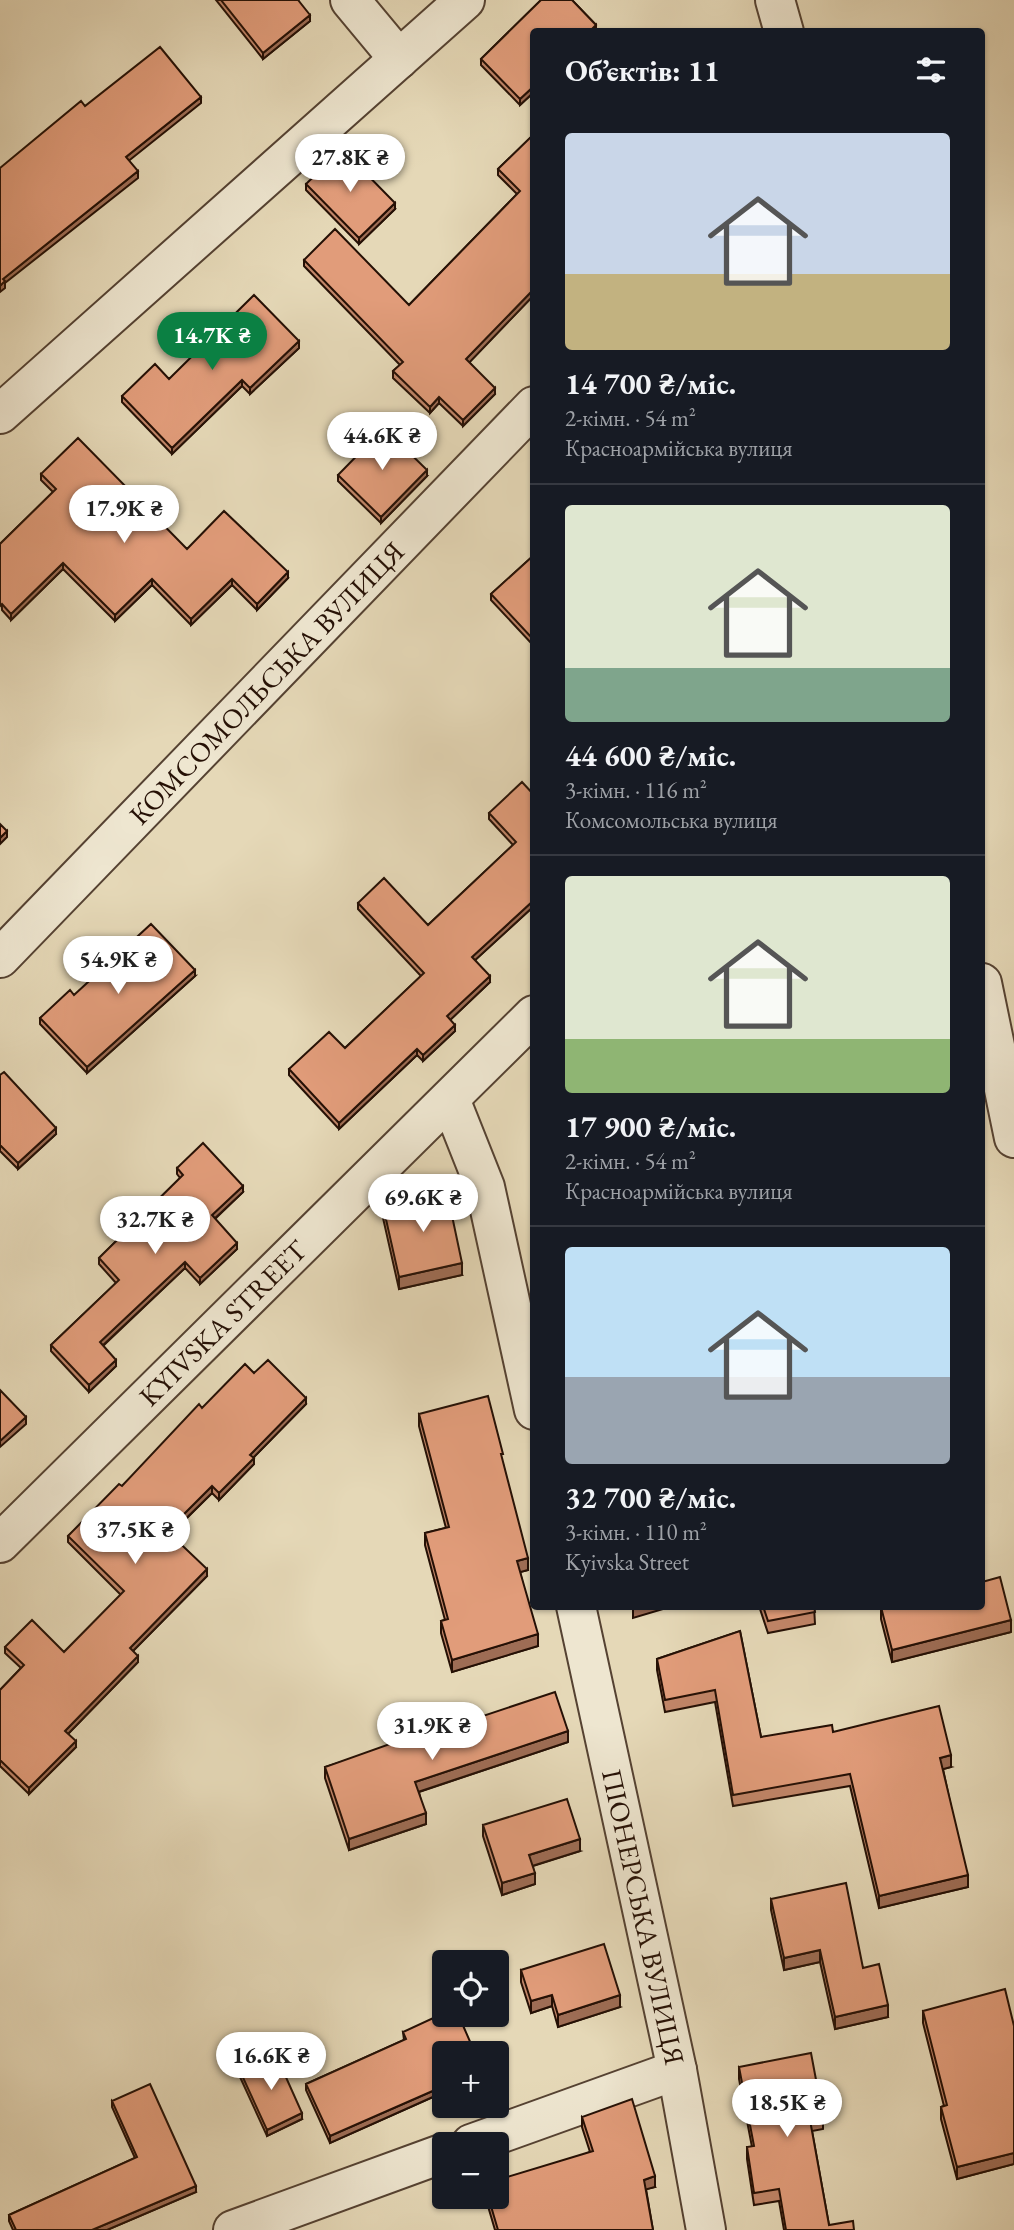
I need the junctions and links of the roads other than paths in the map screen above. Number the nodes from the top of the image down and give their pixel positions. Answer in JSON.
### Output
{"nodes":[{"id":1,"x":350,"y":0,"type":"edge"},
{"id":2,"x":465,"y":0,"type":"edge"},
{"id":3,"x":775,"y":0,"type":"edge"},
{"id":4,"x":783,"y":28,"type":"edge"},
{"id":5,"x":399,"y":60,"type":"junction"},
{"id":6,"x":530,"y":410,"type":"edge"},
{"id":7,"x":0,"y":414,"type":"edge"},
{"id":8,"x":0,"y":958,"type":"edge"},
{"id":9,"x":985,"y":998,"type":"edge"},
{"id":10,"x":530,"y":1019,"type":"edge"},
{"id":11,"x":450,"y":1099,"type":"junction"},
{"id":12,"x":1014,"y":1138,"type":"edge"},
{"id":13,"x":530,"y":1392,"type":"edge"},
{"id":14,"x":0,"y":1543,"type":"edge"},
{"id":15,"x":577,"y":1610,"type":"edge"},
{"id":16,"x":677,"y":2070,"type":"junction"},
{"id":17,"x":504,"y":2132,"type":"edge"},
{"id":18,"x":432,"y":2157,"type":"edge"},
{"id":19,"x":233,"y":2230,"type":"edge"},
{"id":20,"x":706,"y":2230,"type":"edge"}],
"edges":[{"from":1,"to":5,"type":"street"},
{"from":2,"to":5,"type":"street"},
{"from":3,"to":4,"type":"street"},
{"from":5,"to":7,"type":"street"},
{"from":6,"to":8,"type":"street","name":"КОМСОМОЛЬСЬКА ВУЛИЦЯ"},
{"from":9,"to":12,"type":"street"},
{"from":10,"to":11,"type":"street","name":"KYIVSKA STREET"},
{"from":11,"to":13,"type":"street"},
{"from":11,"to":14,"type":"street","name":"KYIVSKA STREET"},
{"from":15,"to":16,"type":"street","name":"ПІОНЕРСЬКА ВУЛИЦЯ"},
{"from":16,"to":17,"type":"street"},
{"from":16,"to":20,"type":"street","name":"ПІОНЕРСЬКА ВУЛИЦЯ"},
{"from":18,"to":19,"type":"street"}]}
